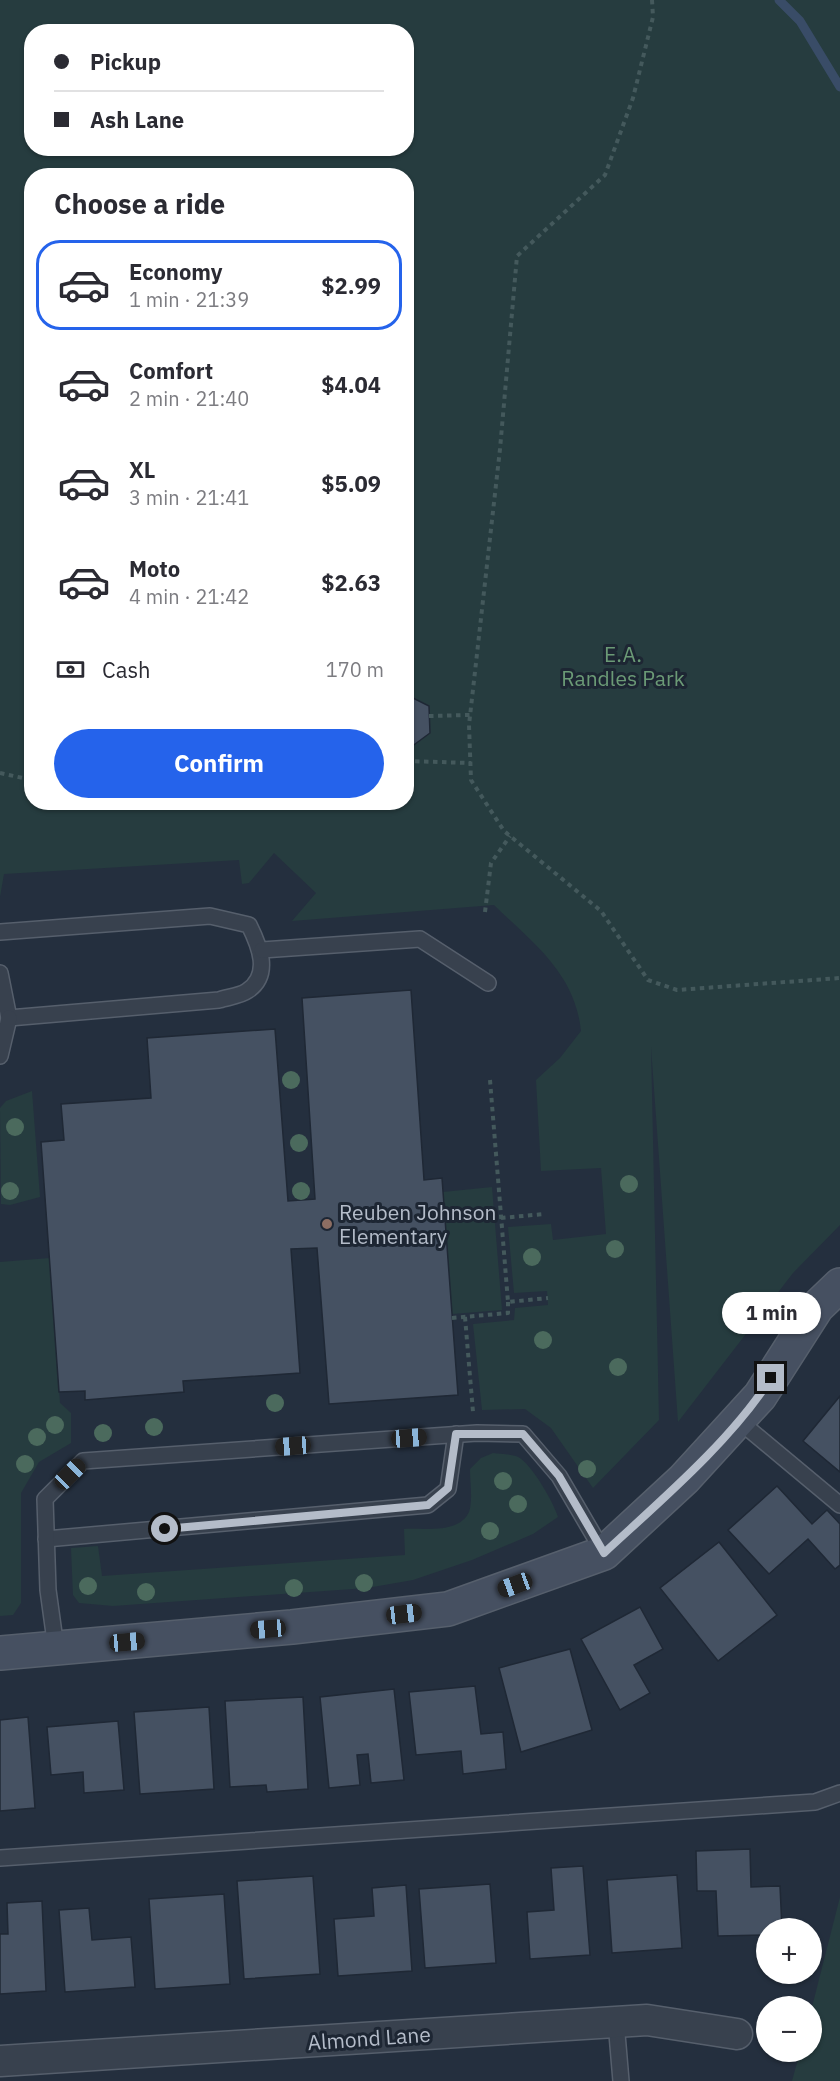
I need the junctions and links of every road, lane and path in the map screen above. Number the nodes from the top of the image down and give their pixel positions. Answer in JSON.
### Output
{"nodes":[{"id":1,"x":652,"y":0,"type":"edge"},
{"id":2,"x":470,"y":715,"type":"junction"},
{"id":3,"x":429,"y":716,"type":"dead end"},
{"id":4,"x":414,"y":761,"type":"edge"},
{"id":5,"x":471,"y":763,"type":"junction"},
{"id":6,"x":0,"y":773,"type":"edge"},
{"id":7,"x":24,"y":778,"type":"edge"},
{"id":8,"x":510,"y":836,"type":"junction"},
{"id":9,"x":485,"y":912,"type":"dead end"},
{"id":10,"x":0,"y":932,"type":"edge"},
{"id":11,"x":262,"y":950,"type":"junction"},
{"id":12,"x":0,"y":973,"type":"edge"},
{"id":13,"x":840,"y":978,"type":"edge"},
{"id":14,"x":488,"y":983,"type":"dead end"},
{"id":15,"x":9,"y":1018,"type":"junction"},
{"id":16,"x":0,"y":1056,"type":"edge"},
{"id":17,"x":490,"y":1080,"type":"dead end"},
{"id":18,"x":544,"y":1214,"type":"dead end"},
{"id":19,"x":501,"y":1218,"type":"junction"},
{"id":20,"x":840,"y":1285,"type":"edge"},
{"id":21,"x":548,"y":1298,"type":"dead end"},
{"id":22,"x":508,"y":1302,"type":"junction"},
{"id":23,"x":465,"y":1317,"type":"junction"},
{"id":24,"x":452,"y":1318,"type":"dead end"},
{"id":25,"x":473,"y":1420,"type":"dead end"},
{"id":26,"x":738,"y":1420,"type":"junction"},
{"id":27,"x":456,"y":1434,"type":"junction"},
{"id":28,"x":840,"y":1505,"type":"edge"},
{"id":29,"x":46,"y":1539,"type":"junction"},
{"id":30,"x":604,"y":1553,"type":"junction"},
{"id":31,"x":57,"y":1648,"type":"junction"},
{"id":32,"x":0,"y":1653,"type":"edge"},
{"id":33,"x":840,"y":1792,"type":"edge"},
{"id":34,"x":0,"y":1858,"type":"edge"},
{"id":35,"x":616,"y":2022,"type":"junction"},
{"id":36,"x":737,"y":2034,"type":"dead end"},
{"id":37,"x":0,"y":2061,"type":"edge"},
{"id":38,"x":621,"y":2081,"type":"edge"}],
"edges":[{"from":1,"to":2,"type":"path"},
{"from":2,"to":3,"type":"path"},
{"from":2,"to":5,"type":"path"},
{"from":4,"to":5,"type":"path"},
{"from":5,"to":8,"type":"path"},
{"from":6,"to":7,"type":"path"},
{"from":8,"to":9,"type":"path"},
{"from":8,"to":13,"type":"path"},
{"from":10,"to":11,"type":"lane"},
{"from":11,"to":14,"type":"lane"},
{"from":11,"to":15,"type":"lane"},
{"from":12,"to":15,"type":"lane"},
{"from":15,"to":16,"type":"lane"},
{"from":17,"to":19,"type":"path"},
{"from":18,"to":19,"type":"path"},
{"from":19,"to":22,"type":"path"},
{"from":20,"to":26,"type":"street"},
{"from":21,"to":22,"type":"path"},
{"from":22,"to":23,"type":"path"},
{"from":23,"to":24,"type":"path"},
{"from":23,"to":25,"type":"path"},
{"from":26,"to":28,"type":"lane"},
{"from":26,"to":30,"type":"street"},
{"from":27,"to":29,"type":"lane"},
{"from":27,"to":29,"type":"lane"},
{"from":27,"to":30,"type":"lane"},
{"from":29,"to":31,"type":"lane"},
{"from":30,"to":31,"type":"street"},
{"from":31,"to":32,"type":"street"},
{"from":33,"to":34,"type":"lane"},
{"from":35,"to":36,"type":"street","name":"Almond Lane"},
{"from":35,"to":37,"type":"street","name":"Almond Lane"},
{"from":35,"to":38,"type":"lane"}]}
